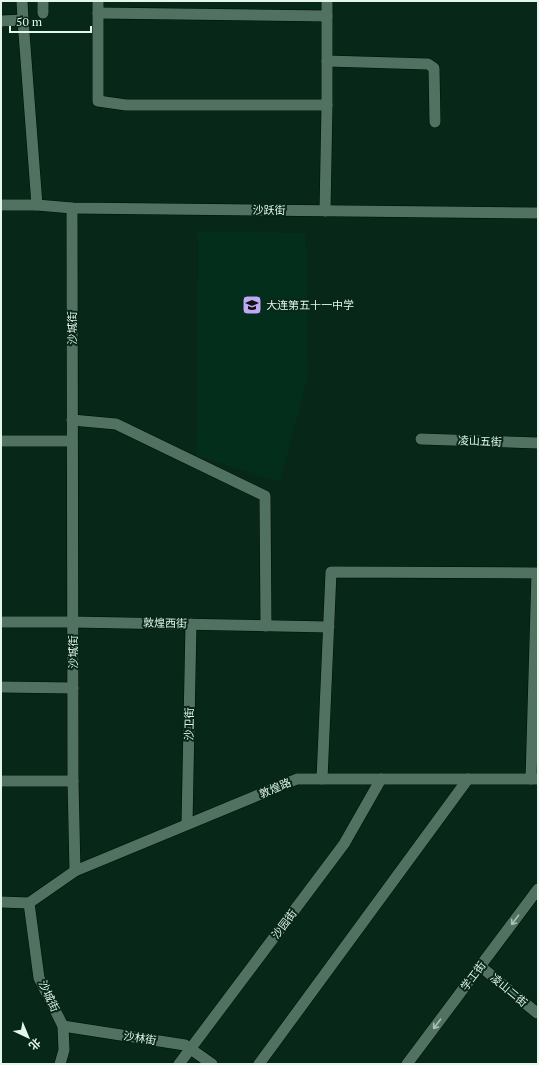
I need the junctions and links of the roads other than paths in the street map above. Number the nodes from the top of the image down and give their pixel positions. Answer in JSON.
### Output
{"nodes":[{"id":1,"x":22,"y":1,"type":"edge"},
{"id":2,"x":43,"y":1,"type":"edge"},
{"id":3,"x":98,"y":1,"type":"edge"},
{"id":4,"x":327,"y":1,"type":"edge"},
{"id":5,"x":43,"y":13,"type":"dead end"},
{"id":6,"x":98,"y":14,"type":"junction"},
{"id":7,"x":327,"y":16,"type":"junction"},
{"id":8,"x":23,"y":20,"type":"junction"},
{"id":9,"x":1,"y":21,"type":"edge"},
{"id":10,"x":327,"y":61,"type":"junction"},
{"id":11,"x":327,"y":105,"type":"junction"},
{"id":12,"x":435,"y":122,"type":"dead end"},
{"id":13,"x":37,"y":205,"type":"junction"},
{"id":14,"x":1,"y":206,"type":"edge"},
{"id":15,"x":72,"y":208,"type":"junction"},
{"id":16,"x":324,"y":211,"type":"junction"},
{"id":17,"x":538,"y":213,"type":"edge"},
{"id":18,"x":72,"y":420,"type":"junction"},
{"id":19,"x":421,"y":439,"type":"dead end"},
{"id":20,"x":1,"y":441,"type":"edge"},
{"id":21,"x":72,"y":441,"type":"junction"},
{"id":22,"x":538,"y":443,"type":"edge"},
{"id":23,"x":1,"y":622,"type":"edge"},
{"id":24,"x":72,"y":622,"type":"junction"},
{"id":25,"x":191,"y":624,"type":"junction"},
{"id":26,"x":266,"y":626,"type":"junction"},
{"id":27,"x":329,"y":627,"type":"junction"},
{"id":28,"x":1,"y":687,"type":"edge"},
{"id":29,"x":73,"y":688,"type":"junction"},
{"id":30,"x":322,"y":779,"type":"junction"},
{"id":31,"x":381,"y":779,"type":"junction"},
{"id":32,"x":468,"y":779,"type":"junction"},
{"id":33,"x":534,"y":779,"type":"edge"},
{"id":34,"x":1,"y":781,"type":"edge"},
{"id":35,"x":73,"y":781,"type":"junction"},
{"id":36,"x":187,"y":824,"type":"junction"},
{"id":37,"x":75,"y":871,"type":"junction"},
{"id":38,"x":538,"y":889,"type":"edge"},
{"id":39,"x":1,"y":902,"type":"edge"},
{"id":40,"x":29,"y":903,"type":"junction"},
{"id":41,"x":480,"y":966,"type":"junction"},
{"id":42,"x":538,"y":1013,"type":"edge"},
{"id":43,"x":63,"y":1026,"type":"junction"},
{"id":44,"x":190,"y":1049,"type":"junction"},
{"id":45,"x":60,"y":1064,"type":"edge"},
{"id":46,"x":179,"y":1064,"type":"edge"},
{"id":47,"x":212,"y":1064,"type":"edge"},
{"id":48,"x":259,"y":1064,"type":"edge"},
{"id":49,"x":407,"y":1064,"type":"edge"}],
"edges":[{"from":1,"to":8,"type":"street"},
{"from":2,"to":5,"type":"street"},
{"from":3,"to":6,"type":"street"},
{"from":4,"to":7,"type":"street"},
{"from":6,"to":7,"type":"street"},
{"from":6,"to":11,"type":"street"},
{"from":7,"to":10,"type":"street"},
{"from":8,"to":9,"type":"street"},
{"from":8,"to":13,"type":"street"},
{"from":10,"to":11,"type":"street"},
{"from":10,"to":12,"type":"street"},
{"from":11,"to":16,"type":"street"},
{"from":13,"to":14,"type":"street","name":"沙跃街"},
{"from":13,"to":15,"type":"street","name":"沙跃街"},
{"from":15,"to":16,"type":"street","name":"沙跃街"},
{"from":15,"to":18,"type":"street","name":"沙城街"},
{"from":16,"to":17,"type":"street","name":"沙跃街"},
{"from":18,"to":21,"type":"street","name":"沙城街"},
{"from":18,"to":26,"type":"street"},
{"from":19,"to":22,"type":"street","name":"凌山五街"},
{"from":20,"to":21,"type":"street"},
{"from":21,"to":24,"type":"street","name":"沙城街"},
{"from":23,"to":24,"type":"street","name":"敦煌西街"},
{"from":24,"to":25,"type":"street","name":"敦煌西街"},
{"from":24,"to":29,"type":"street","name":"沙城街"},
{"from":25,"to":26,"type":"street","name":"敦煌西街"},
{"from":25,"to":36,"type":"street","name":"沙卫街"},
{"from":26,"to":27,"type":"street","name":"敦煌西街"},
{"from":27,"to":30,"type":"street"},
{"from":27,"to":33,"type":"street"},
{"from":28,"to":29,"type":"street"},
{"from":29,"to":35,"type":"street","name":"沙城街"},
{"from":30,"to":31,"type":"street","name":"敦煌路"},
{"from":30,"to":36,"type":"street","name":"敦煌路"},
{"from":31,"to":32,"type":"street","name":"敦煌路"},
{"from":31,"to":44,"type":"street","name":"沙园街"},
{"from":32,"to":33,"type":"street","name":"敦煌路"},
{"from":32,"to":48,"type":"street"},
{"from":34,"to":35,"type":"street"},
{"from":35,"to":37,"type":"street","name":"沙城街"},
{"from":36,"to":37,"type":"street","name":"敦煌路"},
{"from":37,"to":40,"type":"street"},
{"from":38,"to":41,"type":"street","name":"学工街","one_way":true},
{"from":39,"to":40,"type":"street"},
{"from":40,"to":43,"type":"street","name":"沙城街"},
{"from":41,"to":42,"type":"street","name":"凌山二街"},
{"from":41,"to":49,"type":"street","name":"学工街","one_way":true},
{"from":43,"to":44,"type":"street","name":"沙林街"},
{"from":43,"to":45,"type":"street","name":"沙城街"},
{"from":44,"to":46,"type":"street","name":"沙园街"},
{"from":44,"to":47,"type":"street","name":"沙林街"}]}
